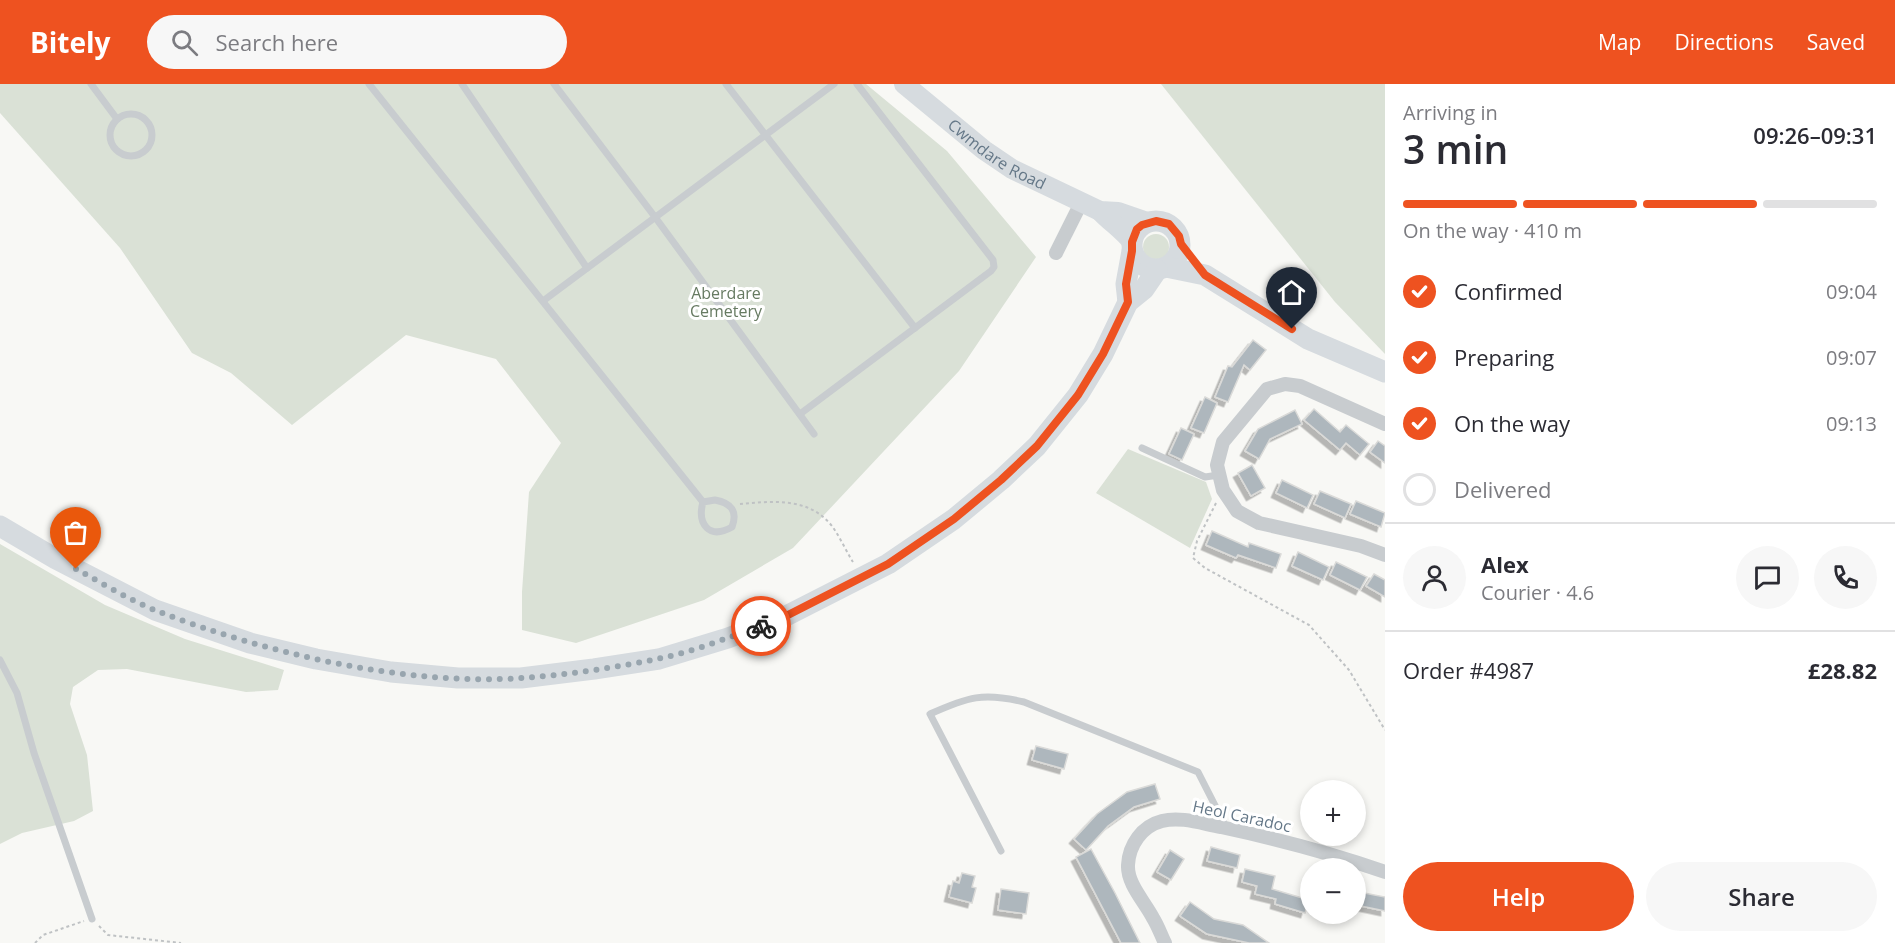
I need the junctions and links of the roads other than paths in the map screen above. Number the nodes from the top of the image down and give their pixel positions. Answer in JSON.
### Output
{"nodes":[{"id":1,"x":91,"y":84,"type":"edge"},
{"id":2,"x":369,"y":84,"type":"edge"},
{"id":3,"x":462,"y":84,"type":"edge"},
{"id":4,"x":554,"y":84,"type":"edge"},
{"id":5,"x":726,"y":84,"type":"edge"},
{"id":6,"x":834,"y":84,"type":"edge"},
{"id":7,"x":857,"y":84,"type":"edge"},
{"id":8,"x":904,"y":84,"type":"edge"},
{"id":9,"x":117,"y":119,"type":"junction"},
{"id":10,"x":765,"y":135,"type":"junction"},
{"id":11,"x":1082,"y":201,"type":"junction"},
{"id":12,"x":1100,"y":211,"type":"junction"},
{"id":13,"x":655,"y":217,"type":"junction"},
{"id":14,"x":1148,"y":222,"type":"junction"},
{"id":15,"x":1181,"y":244,"type":"junction"},
{"id":16,"x":1132,"y":247,"type":"junction"},
{"id":17,"x":1056,"y":253,"type":"dead end"},
{"id":18,"x":587,"y":268,"type":"junction"},
{"id":19,"x":1162,"y":268,"type":"junction"},
{"id":20,"x":1205,"y":275,"type":"junction"},
{"id":21,"x":543,"y":301,"type":"junction"},
{"id":22,"x":1128,"y":302,"type":"junction"},
{"id":23,"x":915,"y":328,"type":"junction"},
{"id":24,"x":1385,"y":372,"type":"edge"},
{"id":25,"x":800,"y":414,"type":"junction"},
{"id":26,"x":1385,"y":424,"type":"edge"},
{"id":27,"x":814,"y":434,"type":"dead end"},
{"id":28,"x":1142,"y":448,"type":"dead end"},
{"id":29,"x":1219,"y":475,"type":"junction"},
{"id":30,"x":703,"y":502,"type":"junction"},
{"id":31,"x":0,"y":526,"type":"edge"},
{"id":32,"x":1385,"y":555,"type":"edge"},
{"id":33,"x":0,"y":660,"type":"edge"},
{"id":34,"x":1227,"y":828,"type":"junction"},
{"id":35,"x":1001,"y":850,"type":"dead end"},
{"id":36,"x":1385,"y":872,"type":"edge"},
{"id":37,"x":92,"y":919,"type":"road end"},
{"id":38,"x":1165,"y":943,"type":"edge"}],
"edges":[{"from":1,"to":9,"type":"lane"},
{"from":2,"to":21,"type":"lane"},
{"from":3,"to":18,"type":"lane"},
{"from":4,"to":13,"type":"lane"},
{"from":5,"to":10,"type":"lane"},
{"from":6,"to":10,"type":"lane"},
{"from":7,"to":23,"type":"lane"},
{"from":8,"to":11,"type":"main road","name":"Cwmdare Road"},
{"from":9,"to":9,"type":"lane"},
{"from":10,"to":13,"type":"lane"},
{"from":10,"to":23,"type":"lane"},
{"from":11,"to":12,"type":"main road","name":"Cwmdare Road"},
{"from":11,"to":17,"type":"street"},
{"from":12,"to":14,"type":"main road","name":"Cwmdare Road"},
{"from":12,"to":16,"type":"main road","name":"Cwmdare Road"},
{"from":13,"to":18,"type":"lane"},
{"from":13,"to":25,"type":"lane"},
{"from":14,"to":15,"type":"main road"},
{"from":14,"to":16,"type":"main road"},
{"from":15,"to":19,"type":"main road"},
{"from":15,"to":20,"type":"main road"},
{"from":16,"to":19,"type":"main road"},
{"from":16,"to":22,"type":"main road"},
{"from":18,"to":21,"type":"lane"},
{"from":19,"to":20,"type":"main road"},
{"from":19,"to":22,"type":"main road"},
{"from":20,"to":24,"type":"main road"},
{"from":21,"to":30,"type":"lane"},
{"from":22,"to":31,"type":"main road"},
{"from":23,"to":25,"type":"lane"},
{"from":25,"to":27,"type":"lane"},
{"from":26,"to":29,"type":"street"},
{"from":28,"to":29,"type":"lane"},
{"from":29,"to":32,"type":"street"},
{"from":30,"to":30,"type":"lane"},
{"from":33,"to":37,"type":"lane"},
{"from":34,"to":35,"type":"lane"},
{"from":34,"to":36,"type":"street","name":"Heol Caradoc"},
{"from":34,"to":38,"type":"street","name":"Heol Caradoc"}]}
